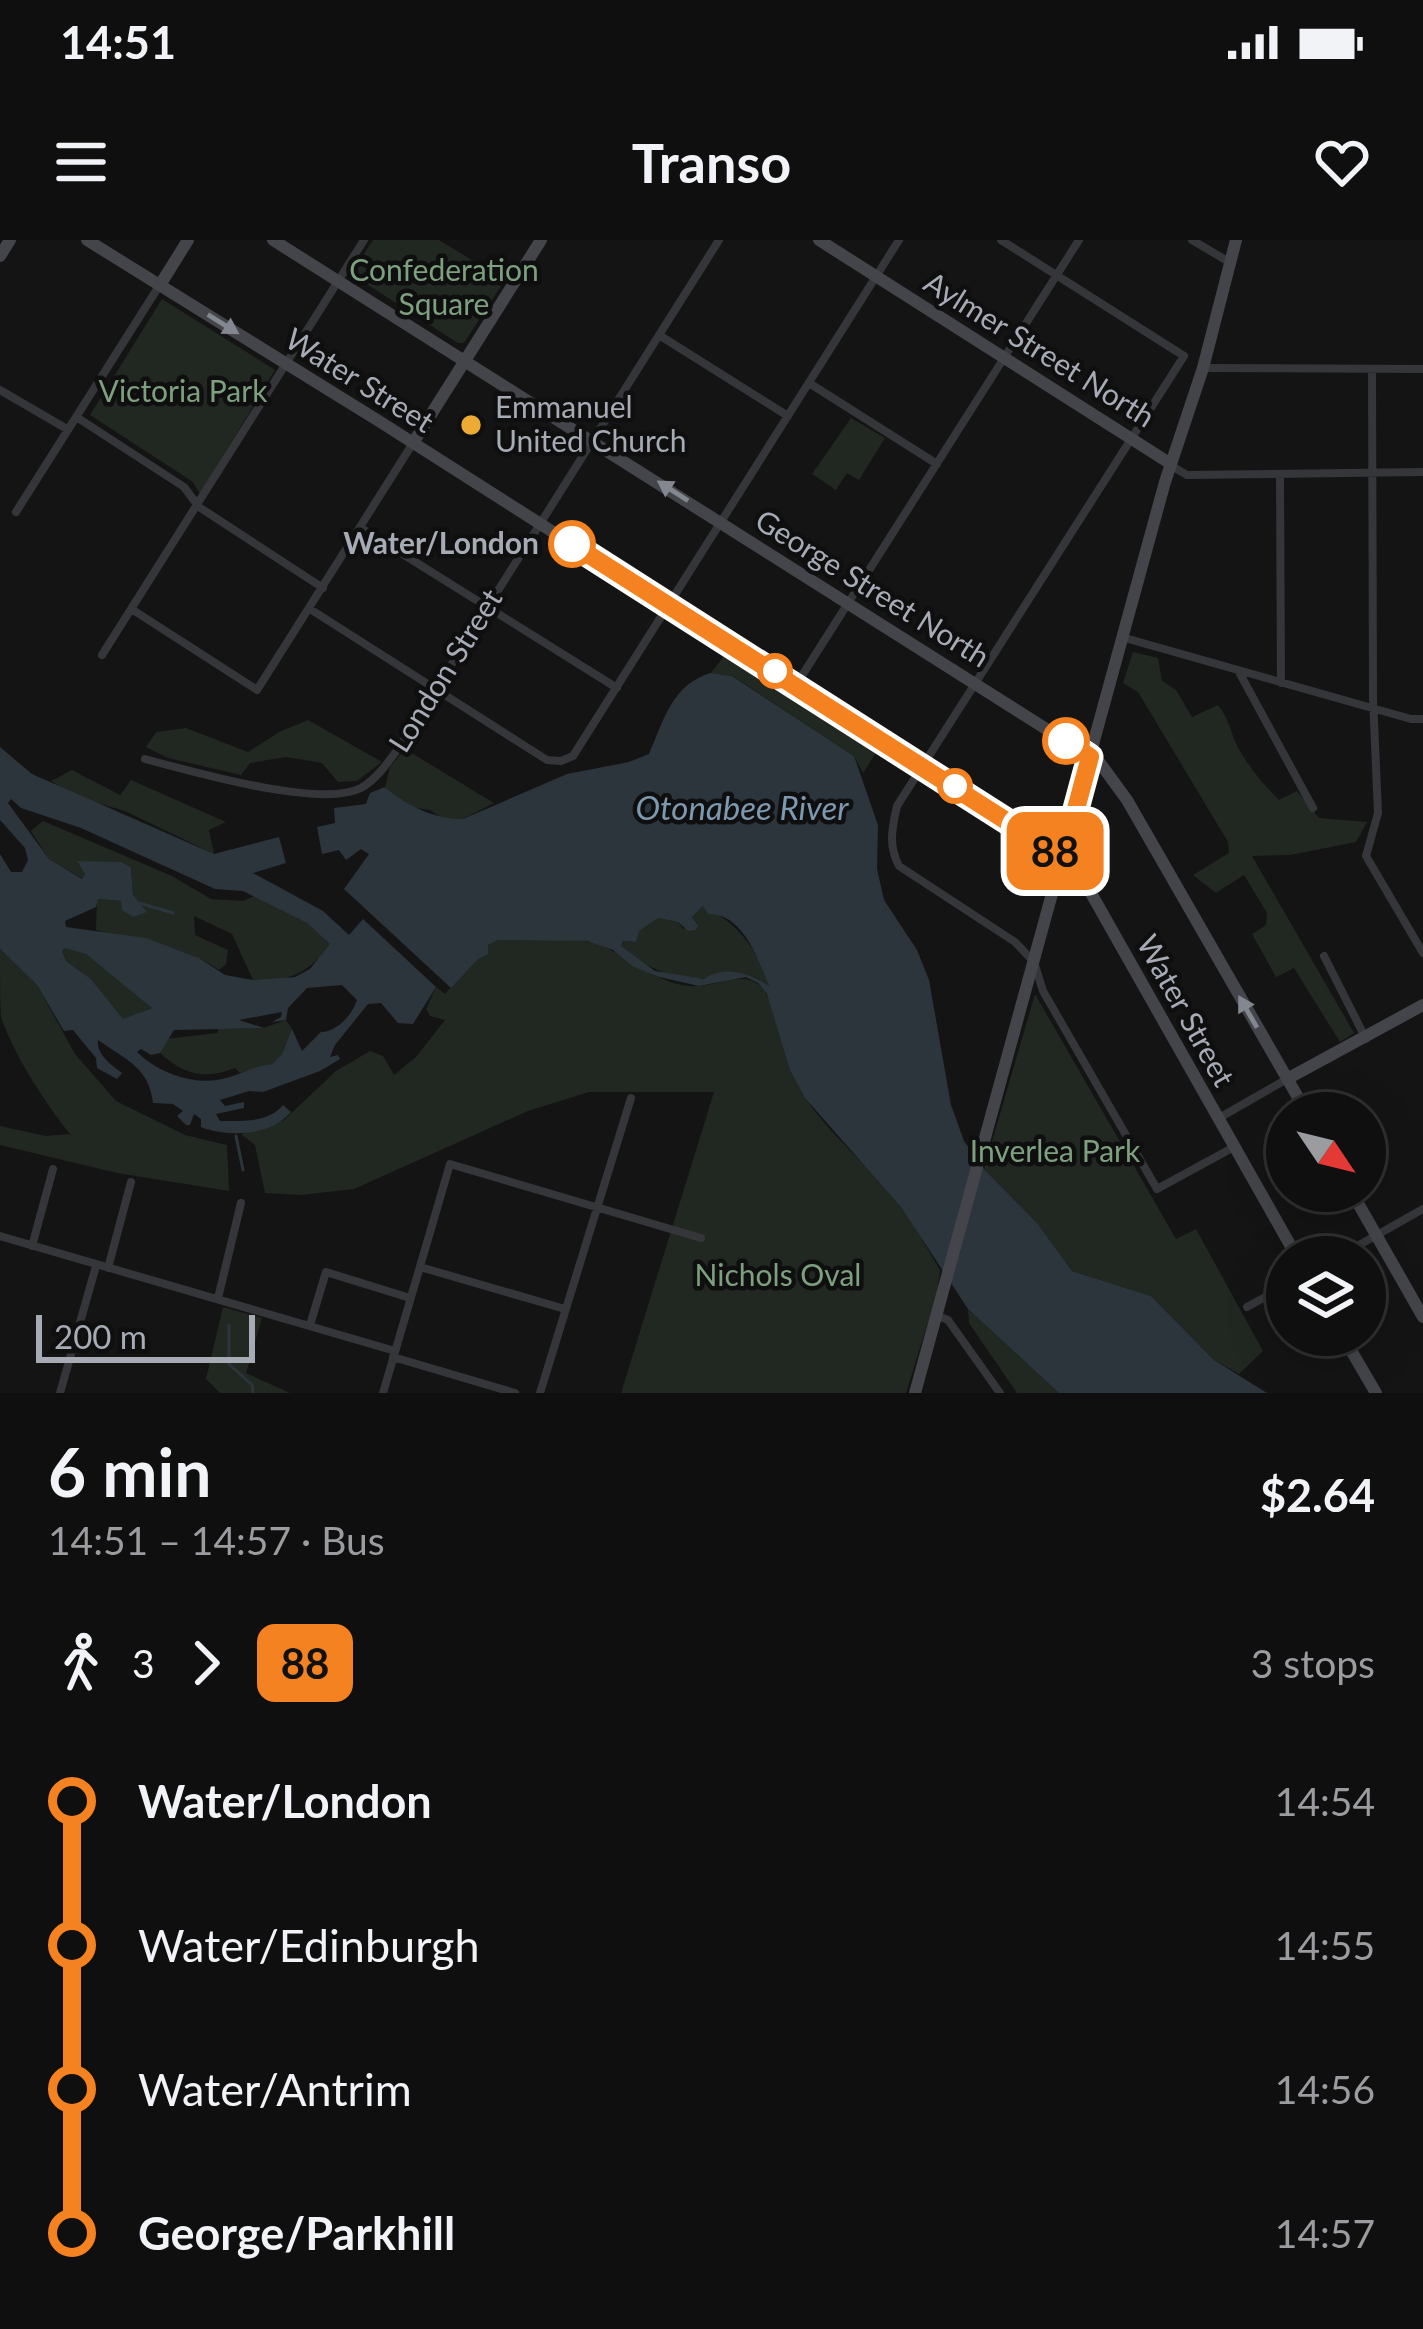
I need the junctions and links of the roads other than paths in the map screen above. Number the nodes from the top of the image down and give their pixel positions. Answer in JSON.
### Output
{"nodes":[{"id":1,"x":10,"y":240,"type":"edge"},
{"id":2,"x":87,"y":240,"type":"edge"},
{"id":3,"x":188,"y":240,"type":"edge"},
{"id":4,"x":273,"y":240,"type":"edge"},
{"id":5,"x":364,"y":240,"type":"edge"},
{"id":6,"x":542,"y":240,"type":"edge"},
{"id":7,"x":719,"y":240,"type":"edge"},
{"id":8,"x":819,"y":240,"type":"edge"},
{"id":9,"x":899,"y":240,"type":"edge"},
{"id":10,"x":1001,"y":240,"type":"edge"},
{"id":11,"x":1079,"y":240,"type":"edge"},
{"id":12,"x":1192,"y":240,"type":"edge"},
{"id":13,"x":1236,"y":240,"type":"edge"},
{"id":14,"x":0,"y":256,"type":"edge"},
{"id":15,"x":1231,"y":263,"type":"junction"},
{"id":16,"x":1057,"y":275,"type":"junction"},
{"id":17,"x":877,"y":277,"type":"junction"},
{"id":18,"x":338,"y":280,"type":"junction"},
{"id":19,"x":160,"y":285,"type":"junction"},
{"id":20,"x":659,"y":335,"type":"junction"},
{"id":21,"x":1005,"y":357,"type":"junction"},
{"id":22,"x":465,"y":361,"type":"junction"},
{"id":23,"x":286,"y":363,"type":"junction"},
{"id":24,"x":1203,"y":368,"type":"junction"},
{"id":25,"x":1423,"y":369,"type":"edge"},
{"id":26,"x":1372,"y":370,"type":"junction"},
{"id":27,"x":809,"y":383,"type":"junction"},
{"id":28,"x":0,"y":390,"type":"edge"},
{"id":29,"x":788,"y":416,"type":"junction"},
{"id":30,"x":78,"y":418,"type":"junction"},
{"id":31,"x":67,"y":429,"type":"junction"},
{"id":32,"x":1133,"y":437,"type":"junction"},
{"id":33,"x":593,"y":440,"type":"junction"},
{"id":34,"x":413,"y":443,"type":"junction"},
{"id":35,"x":937,"y":464,"type":"junction"},
{"id":36,"x":1173,"y":466,"type":"junction"},
{"id":37,"x":1423,"y":472,"type":"edge"},
{"id":38,"x":1372,"y":473,"type":"junction"},
{"id":39,"x":1280,"y":475,"type":"junction"},
{"id":40,"x":199,"y":507,"type":"junction"},
{"id":41,"x":16,"y":512,"type":"dead end"},
{"id":42,"x":722,"y":522,"type":"junction"},
{"id":43,"x":540,"y":524,"type":"junction"},
{"id":44,"x":361,"y":528,"type":"junction"},
{"id":45,"x":323,"y":588,"type":"junction"},
{"id":46,"x":848,"y":602,"type":"junction"},
{"id":47,"x":669,"y":606,"type":"junction"},
{"id":48,"x":486,"y":608,"type":"junction"},
{"id":49,"x":310,"y":609,"type":"junction"},
{"id":50,"x":133,"y":610,"type":"junction"},
{"id":51,"x":1125,"y":638,"type":"junction"},
{"id":52,"x":102,"y":655,"type":"dead end"},
{"id":53,"x":1239,"y":672,"type":"junction"},
{"id":54,"x":976,"y":683,"type":"junction"},
{"id":55,"x":1281,"y":684,"type":"junction"},
{"id":56,"x":796,"y":685,"type":"junction"},
{"id":57,"x":435,"y":688,"type":"junction"},
{"id":58,"x":616,"y":688,"type":"junction"},
{"id":59,"x":1374,"y":709,"type":"junction"},
{"id":60,"x":1423,"y":719,"type":"edge"},
{"id":61,"x":1090,"y":757,"type":"junction"},
{"id":62,"x":145,"y":759,"type":"dead end"},
{"id":63,"x":922,"y":766,"type":"junction"},
{"id":64,"x":1313,"y":808,"type":"dead end"},
{"id":65,"x":1063,"y":857,"type":"junction"},
{"id":66,"x":1083,"y":879,"type":"junction"},
{"id":67,"x":1054,"y":892,"type":"junction"},
{"id":68,"x":1042,"y":934,"type":"junction"},
{"id":69,"x":1016,"y":942,"type":"junction"},
{"id":70,"x":1423,"y":953,"type":"edge"},
{"id":71,"x":1324,"y":956,"type":"dead end"},
{"id":72,"x":1034,"y":962,"type":"junction"},
{"id":73,"x":1043,"y":991,"type":"junction"},
{"id":74,"x":1025,"y":994,"type":"junction"},
{"id":75,"x":1422,"y":1007,"type":"edge"},
{"id":76,"x":1366,"y":1039,"type":"junction"},
{"id":77,"x":1287,"y":1079,"type":"junction"},
{"id":78,"x":1295,"y":1092,"type":"edge"},
{"id":79,"x":631,"y":1098,"type":"dead end"},
{"id":80,"x":1218,"y":1119,"type":"junction"},
{"id":81,"x":1234,"y":1147,"type":"junction"},
{"id":82,"x":53,"y":1168,"type":"dead end"},
{"id":83,"x":131,"y":1182,"type":"dead end"},
{"id":84,"x":241,"y":1203,"type":"dead end"},
{"id":85,"x":598,"y":1208,"type":"junction"},
{"id":86,"x":1423,"y":1209,"type":"edge"},
{"id":87,"x":1363,"y":1212,"type":"edge"},
{"id":88,"x":0,"y":1236,"type":"edge"},
{"id":89,"x":1285,"y":1236,"type":"edge"},
{"id":90,"x":1376,"y":1236,"type":"joint"},
{"id":91,"x":701,"y":1238,"type":"dead end"},
{"id":92,"x":32,"y":1246,"type":"junction"},
{"id":93,"x":1386,"y":1253,"type":"edge"},
{"id":94,"x":96,"y":1266,"type":"junction"},
{"id":95,"x":420,"y":1267,"type":"junction"},
{"id":96,"x":108,"y":1268,"type":"junction"},
{"id":97,"x":1266,"y":1297,"type":"edge"},
{"id":98,"x":218,"y":1298,"type":"junction"},
{"id":99,"x":411,"y":1298,"type":"junction"},
{"id":100,"x":1247,"y":1307,"type":"dead end"},
{"id":101,"x":566,"y":1309,"type":"junction"},
{"id":102,"x":938,"y":1316,"type":"junction"},
{"id":103,"x":1423,"y":1317,"type":"edge"},
{"id":104,"x":310,"y":1325,"type":"junction"},
{"id":105,"x":394,"y":1354,"type":"junction"},
{"id":106,"x":1354,"y":1356,"type":"edge"},
{"id":107,"x":60,"y":1393,"type":"edge"},
{"id":108,"x":382,"y":1393,"type":"edge"},
{"id":109,"x":514,"y":1393,"type":"edge"},
{"id":110,"x":540,"y":1393,"type":"edge"},
{"id":111,"x":915,"y":1393,"type":"edge"},
{"id":112,"x":1000,"y":1393,"type":"edge"},
{"id":113,"x":1376,"y":1393,"type":"edge"}],
"edges":[{"from":1,"to":14,"type":"main road"},
{"from":2,"to":19,"type":"main road","name":"Water Street"},
{"from":3,"to":19,"type":"main road"},
{"from":4,"to":18,"type":"main road","name":"George Street North"},
{"from":5,"to":18,"type":"street"},
{"from":6,"to":22,"type":"main road"},
{"from":7,"to":20,"type":"street","name":"London Street"},
{"from":8,"to":17,"type":"main road","name":"Aylmer Street North"},
{"from":9,"to":17,"type":"street"},
{"from":10,"to":16,"type":"street"},
{"from":11,"to":16,"type":"street"},
{"from":12,"to":15,"type":"street"},
{"from":13,"to":15,"type":"main road"},
{"from":15,"to":24,"type":"main road"},
{"from":16,"to":21,"type":"street"},
{"from":16,"to":32,"type":"street"},
{"from":17,"to":21,"type":"main road","name":"Aylmer Street North"},
{"from":17,"to":27,"type":"street"},
{"from":18,"to":22,"type":"main road","name":"George Street North"},
{"from":18,"to":23,"type":"street"},
{"from":19,"to":23,"type":"main road","name":"Water Street","one_way":true},
{"from":19,"to":30,"type":"street"},
{"from":20,"to":29,"type":"street"},
{"from":20,"to":33,"type":"street","name":"London Street"},
{"from":21,"to":32,"type":"main road","name":"Aylmer Street North"},
{"from":21,"to":35,"type":"street"},
{"from":22,"to":33,"type":"main road","name":"George Street North"},
{"from":22,"to":34,"type":"main road"},
{"from":23,"to":34,"type":"main road","name":"Water Street"},
{"from":23,"to":40,"type":"street"},
{"from":24,"to":26,"type":"street"},
{"from":24,"to":36,"type":"main road"},
{"from":25,"to":26,"type":"street"},
{"from":26,"to":38,"type":"street"},
{"from":27,"to":29,"type":"street"},
{"from":27,"to":35,"type":"street"},
{"from":28,"to":31,"type":"street"},
{"from":29,"to":42,"type":"street"},
{"from":30,"to":31,"type":"street"},
{"from":30,"to":40,"type":"street"},
{"from":31,"to":41,"type":"street"},
{"from":32,"to":36,"type":"main road","name":"Aylmer Street North"},
{"from":32,"to":54,"type":"street"},
{"from":42,"to":33,"type":"main road","name":"George Street North","one_way":true},
{"from":33,"to":43,"type":"street","name":"London Street"},
{"from":34,"to":43,"type":"main road","name":"Water Street"},
{"from":34,"to":44,"type":"street"},
{"from":35,"to":46,"type":"street"},
{"from":36,"to":39,"type":"street","name":"Aylmer Street North"},
{"from":36,"to":51,"type":"main road"},
{"from":37,"to":38,"type":"street","name":"Aylmer Street North"},
{"from":38,"to":39,"type":"street","name":"Aylmer Street North"},
{"from":38,"to":59,"type":"street"},
{"from":39,"to":55,"type":"street"},
{"from":40,"to":45,"type":"street"},
{"from":40,"to":50,"type":"street"},
{"from":42,"to":46,"type":"main road","name":"George Street North"},
{"from":42,"to":47,"type":"street"},
{"from":43,"to":47,"type":"main road","name":"Water Street"},
{"from":43,"to":48,"type":"street","name":"London Street"},
{"from":44,"to":45,"type":"street"},
{"from":44,"to":48,"type":"street"},
{"from":45,"to":49,"type":"street"},
{"from":46,"to":54,"type":"main road","name":"George Street North"},
{"from":46,"to":56,"type":"street"},
{"from":47,"to":56,"type":"main road","name":"Water Street"},
{"from":47,"to":58,"type":"street"},
{"from":48,"to":57,"type":"street","name":"London Street"},
{"from":48,"to":58,"type":"street"},
{"from":49,"to":50,"type":"street"},
{"from":49,"to":57,"type":"street"},
{"from":50,"to":52,"type":"street"},
{"from":51,"to":53,"type":"street"},
{"from":51,"to":61,"type":"main road"},
{"from":53,"to":55,"type":"street"},
{"from":53,"to":64,"type":"street"},
{"from":54,"to":61,"type":"main road","name":"George Street North"},
{"from":54,"to":63,"type":"street"},
{"from":55,"to":59,"type":"street"},
{"from":56,"to":63,"type":"main road","name":"Water Street"},
{"from":57,"to":58,"type":"street"},
{"from":57,"to":62,"type":"street","name":"London Street"},
{"from":59,"to":60,"type":"street"},
{"from":59,"to":70,"type":"street"},
{"from":61,"to":65,"type":"main road"},
{"from":77,"to":61,"type":"main road","name":"George Street North","one_way":true},
{"from":63,"to":65,"type":"main road","name":"Water Street"},
{"from":63,"to":69,"type":"street"},
{"from":65,"to":66,"type":"main road","name":"Water Street"},
{"from":65,"to":67,"type":"main road"},
{"from":66,"to":67,"type":"main road"},
{"from":66,"to":80,"type":"main road","name":"Water Street"},
{"from":67,"to":68,"type":"main road"},
{"from":68,"to":69,"type":"street"},
{"from":68,"to":72,"type":"main road"},
{"from":69,"to":72,"type":"street"},
{"from":71,"to":76,"type":"street"},
{"from":72,"to":73,"type":"street"},
{"from":72,"to":74,"type":"main road"},
{"from":73,"to":74,"type":"street"},
{"from":73,"to":81,"type":"street"},
{"from":74,"to":102,"type":"main road"},
{"from":75,"to":76,"type":"main road"},
{"from":76,"to":77,"type":"main road"},
{"from":77,"to":78,"type":"main road","name":"George Street North"},
{"from":77,"to":80,"type":"street"},
{"from":79,"to":85,"type":"street"},
{"from":80,"to":81,"type":"main road","name":"Water Street"},
{"from":81,"to":89,"type":"main road","name":"Water Street"},
{"from":82,"to":92,"type":"street"},
{"from":83,"to":96,"type":"street"},
{"from":84,"to":98,"type":"street"},
{"from":85,"to":91,"type":"street"},
{"from":85,"to":95,"type":"street"},
{"from":85,"to":101,"type":"street"},
{"from":86,"to":90,"type":"street"},
{"from":87,"to":90,"type":"main road"},
{"from":88,"to":92,"type":"street"},
{"from":92,"to":94,"type":"street"},
{"from":93,"to":103,"type":"main road"},
{"from":94,"to":96,"type":"street"},
{"from":94,"to":107,"type":"street"},
{"from":95,"to":99,"type":"street"},
{"from":95,"to":101,"type":"street"},
{"from":96,"to":98,"type":"street"},
{"from":97,"to":100,"type":"street"},
{"from":98,"to":104,"type":"street"},
{"from":99,"to":104,"type":"street"},
{"from":99,"to":105,"type":"street"},
{"from":101,"to":110,"type":"street"},
{"from":102,"to":111,"type":"main road"},
{"from":102,"to":112,"type":"street"},
{"from":104,"to":105,"type":"street"},
{"from":105,"to":108,"type":"street"},
{"from":105,"to":109,"type":"street"},
{"from":106,"to":113,"type":"main road"}]}
